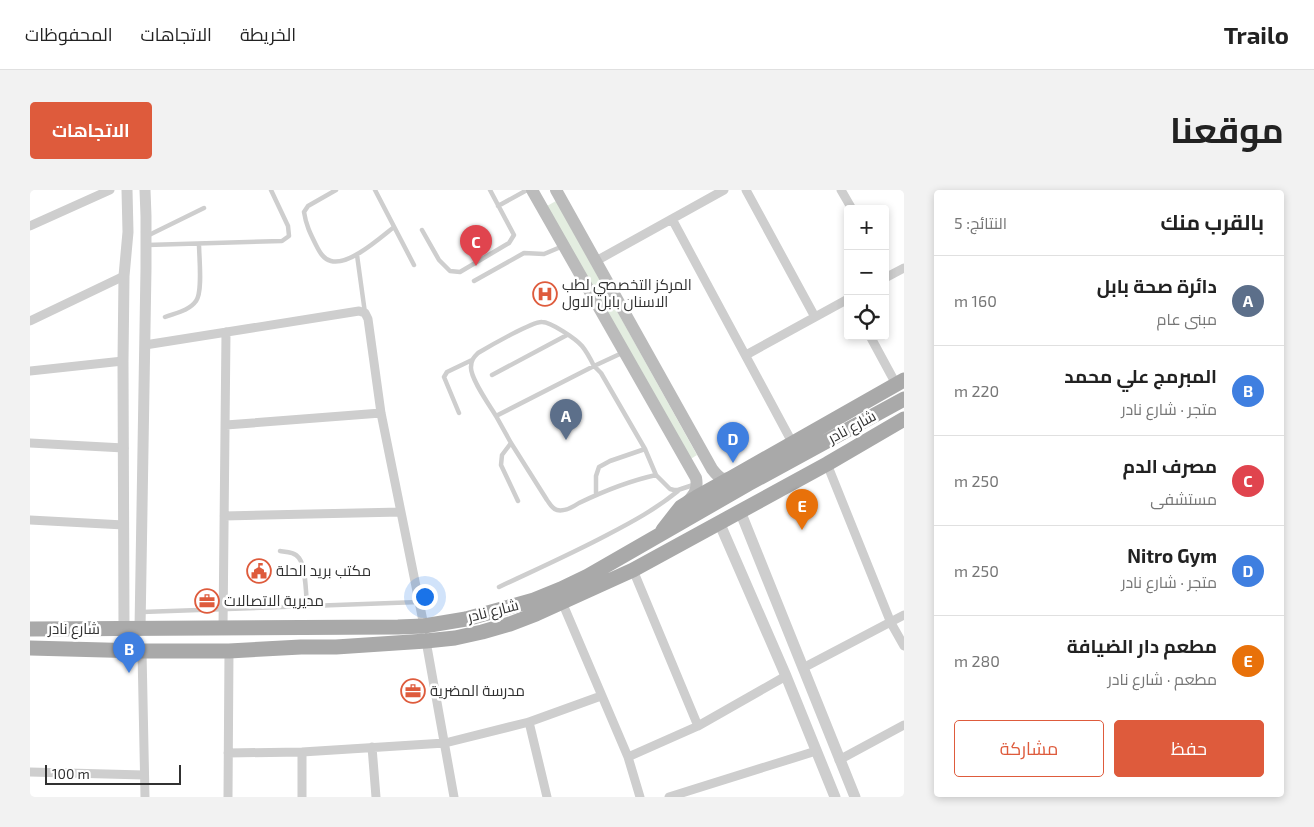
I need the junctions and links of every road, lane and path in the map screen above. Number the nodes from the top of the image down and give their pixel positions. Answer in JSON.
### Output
{"nodes":[{"id":1,"x":110,"y":190,"type":"edge"},
{"id":2,"x":127,"y":190,"type":"edge"},
{"id":3,"x":145,"y":190,"type":"edge"},
{"id":4,"x":271,"y":190,"type":"edge"},
{"id":5,"x":336,"y":190,"type":"edge"},
{"id":6,"x":375,"y":190,"type":"edge"},
{"id":7,"x":490,"y":190,"type":"edge"},
{"id":8,"x":527,"y":190,"type":"edge"},
{"id":9,"x":532,"y":190,"type":"edge"},
{"id":10,"x":556,"y":190,"type":"edge"},
{"id":11,"x":724,"y":190,"type":"edge"},
{"id":12,"x":746,"y":190,"type":"edge"},
{"id":13,"x":841,"y":190,"type":"edge"},
{"id":14,"x":850,"y":205,"type":"edge"},
{"id":15,"x":498,"y":206,"type":"junction"},
{"id":16,"x":204,"y":208,"type":"dead end"},
{"id":17,"x":672,"y":219,"type":"junction"},
{"id":18,"x":30,"y":226,"type":"edge"},
{"id":19,"x":394,"y":227,"type":"junction"},
{"id":20,"x":422,"y":230,"type":"dead end"},
{"id":21,"x":146,"y":241,"type":"junction"},
{"id":22,"x":199,"y":244,"type":"junction"},
{"id":23,"x":564,"y":246,"type":"junction"},
{"id":24,"x":356,"y":255,"type":"junction"},
{"id":25,"x":596,"y":261,"type":"junction"},
{"id":26,"x":414,"y":265,"type":"dead end"},
{"id":27,"x":904,"y":268,"type":"edge"},
{"id":28,"x":889,"y":274,"type":"edge"},
{"id":29,"x":124,"y":276,"type":"junction"},
{"id":30,"x":474,"y":281,"type":"dead end"},
{"id":31,"x":844,"y":301,"type":"edge"},
{"id":32,"x":124,"y":308,"type":"junction"},
{"id":33,"x":146,"y":312,"type":"junction"},
{"id":34,"x":365,"y":313,"type":"junction"},
{"id":35,"x":165,"y":317,"type":"dead end"},
{"id":36,"x":815,"y":317,"type":"junction"},
{"id":37,"x":30,"y":321,"type":"edge"},
{"id":38,"x":226,"y":332,"type":"junction"},
{"id":39,"x":124,"y":333,"type":"junction"},
{"id":40,"x":567,"y":335,"type":"junction"},
{"id":41,"x":145,"y":340,"type":"junction"},
{"id":42,"x":873,"y":340,"type":"edge"},
{"id":43,"x":624,"y":352,"type":"junction"},
{"id":44,"x":746,"y":355,"type":"junction"},
{"id":45,"x":472,"y":360,"type":"junction"},
{"id":46,"x":123,"y":361,"type":"junction"},
{"id":47,"x":594,"y":366,"type":"junction"},
{"id":48,"x":30,"y":371,"type":"edge"},
{"id":49,"x":492,"y":374,"type":"dead end"},
{"id":50,"x":900,"y":382,"type":"edge"},
{"id":51,"x":904,"y":399,"type":"edge"},
{"id":52,"x":381,"y":413,"type":"junction"},
{"id":53,"x":460,"y":413,"type":"dead end"},
{"id":54,"x":496,"y":416,"type":"junction"},
{"id":55,"x":904,"y":419,"type":"edge"},
{"id":56,"x":226,"y":425,"type":"junction"},
{"id":57,"x":30,"y":443,"type":"edge"},
{"id":58,"x":511,"y":444,"type":"junction"},
{"id":59,"x":793,"y":444,"type":"junction"},
{"id":60,"x":124,"y":448,"type":"junction"},
{"id":61,"x":645,"y":449,"type":"junction"},
{"id":62,"x":705,"y":454,"type":"junction"},
{"id":63,"x":688,"y":464,"type":"junction"},
{"id":64,"x":827,"y":464,"type":"junction"},
{"id":65,"x":656,"y":475,"type":"junction"},
{"id":66,"x":733,"y":477,"type":"junction"},
{"id":67,"x":697,"y":484,"type":"junction"},
{"id":68,"x":678,"y":490,"type":"junction"},
{"id":69,"x":596,"y":495,"type":"junction"},
{"id":70,"x":518,"y":501,"type":"dead end"},
{"id":71,"x":681,"y":506,"type":"junction"},
{"id":72,"x":740,"y":511,"type":"junction"},
{"id":73,"x":401,"y":512,"type":"junction"},
{"id":74,"x":224,"y":516,"type":"junction"},
{"id":75,"x":30,"y":520,"type":"edge"},
{"id":76,"x":719,"y":522,"type":"junction"},
{"id":77,"x":124,"y":525,"type":"junction"},
{"id":78,"x":651,"y":540,"type":"junction"},
{"id":79,"x":280,"y":551,"type":"dead end"},
{"id":80,"x":633,"y":570,"type":"junction"},
{"id":81,"x":499,"y":587,"type":"dead end"},
{"id":82,"x":420,"y":602,"type":"junction"},
{"id":83,"x":562,"y":602,"type":"junction"},
{"id":84,"x":124,"y":606,"type":"junction"},
{"id":85,"x":307,"y":606,"type":"junction"},
{"id":86,"x":223,"y":609,"type":"junction"},
{"id":87,"x":141,"y":610,"type":"junction"},
{"id":88,"x":904,"y":615,"type":"edge"},
{"id":89,"x":891,"y":623,"type":"junction"},
{"id":90,"x":424,"y":626,"type":"junction"},
{"id":91,"x":223,"y":628,"type":"junction"},
{"id":92,"x":301,"y":628,"type":"junction"},
{"id":93,"x":336,"y":628,"type":"junction"},
{"id":94,"x":30,"y":629,"type":"edge"},
{"id":95,"x":124,"y":629,"type":"junction"},
{"id":96,"x":140,"y":629,"type":"junction"},
{"id":97,"x":426,"y":641,"type":"junction"},
{"id":98,"x":904,"y":646,"type":"edge"},
{"id":99,"x":301,"y":647,"type":"junction"},
{"id":100,"x":336,"y":647,"type":"junction"},
{"id":101,"x":30,"y":648,"type":"edge"},
{"id":102,"x":142,"y":651,"type":"junction"},
{"id":103,"x":229,"y":651,"type":"junction"},
{"id":104,"x":803,"y":668,"type":"junction"},
{"id":105,"x":786,"y":676,"type":"junction"},
{"id":106,"x":807,"y":680,"type":"junction"},
{"id":107,"x":790,"y":688,"type":"junction"},
{"id":108,"x":601,"y":696,"type":"junction"},
{"id":109,"x":529,"y":722,"type":"junction"},
{"id":110,"x":904,"y":724,"type":"edge"},
{"id":111,"x":698,"y":726,"type":"junction"},
{"id":112,"x":445,"y":743,"type":"junction"},
{"id":113,"x":372,"y":747,"type":"junction"},
{"id":114,"x":816,"y":751,"type":"junction"},
{"id":115,"x":228,"y":752,"type":"junction"},
{"id":116,"x":302,"y":752,"type":"junction"},
{"id":117,"x":628,"y":757,"type":"junction"},
{"id":118,"x":839,"y":760,"type":"junction"},
{"id":119,"x":30,"y":772,"type":"edge"},
{"id":120,"x":144,"y":775,"type":"junction"},
{"id":121,"x":145,"y":797,"type":"edge"},
{"id":122,"x":228,"y":797,"type":"edge"},
{"id":123,"x":302,"y":797,"type":"edge"},
{"id":124,"x":376,"y":797,"type":"edge"},
{"id":125,"x":454,"y":797,"type":"edge"},
{"id":126,"x":547,"y":797,"type":"edge"},
{"id":127,"x":640,"y":797,"type":"edge"},
{"id":128,"x":669,"y":797,"type":"edge"},
{"id":129,"x":836,"y":797,"type":"edge"},
{"id":130,"x":855,"y":797,"type":"edge"}],
"edges":[{"from":1,"to":18,"type":"street"},
{"from":2,"to":29,"type":"street"},
{"from":3,"to":21,"type":"street"},
{"from":4,"to":22,"type":"lane"},
{"from":5,"to":24,"type":"lane"},
{"from":6,"to":19,"type":"lane"},
{"from":7,"to":15,"type":"lane"},
{"from":8,"to":15,"type":"lane"},
{"from":9,"to":23,"type":"main road"},
{"from":10,"to":25,"type":"main road"},
{"from":11,"to":17,"type":"street"},
{"from":12,"to":36,"type":"street"},
{"from":13,"to":14,"type":"street"},
{"from":15,"to":20,"type":"lane"},
{"from":16,"to":21,"type":"lane"},
{"from":17,"to":25,"type":"street"},
{"from":17,"to":44,"type":"street"},
{"from":19,"to":24,"type":"lane"},
{"from":19,"to":26,"type":"lane"},
{"from":21,"to":22,"type":"lane"},
{"from":21,"to":33,"type":"street"},
{"from":22,"to":35,"type":"lane"},
{"from":23,"to":30,"type":"lane"},
{"from":23,"to":43,"type":"main road"},
{"from":24,"to":34,"type":"lane"},
{"from":25,"to":62,"type":"main road"},
{"from":27,"to":28,"type":"street"},
{"from":29,"to":32,"type":"street"},
{"from":29,"to":37,"type":"street"},
{"from":31,"to":36,"type":"street"},
{"from":32,"to":33,"type":"street"},
{"from":32,"to":39,"type":"street"},
{"from":33,"to":41,"type":"street"},
{"from":34,"to":38,"type":"street"},
{"from":34,"to":52,"type":"street"},
{"from":36,"to":44,"type":"street"},
{"from":38,"to":41,"type":"street"},
{"from":38,"to":56,"type":"street"},
{"from":39,"to":41,"type":"street"},
{"from":39,"to":46,"type":"street"},
{"from":40,"to":45,"type":"lane"},
{"from":40,"to":47,"type":"lane"},
{"from":40,"to":49,"type":"lane"},
{"from":41,"to":87,"type":"street"},
{"from":42,"to":50,"type":"street"},
{"from":43,"to":47,"type":"lane"},
{"from":43,"to":63,"type":"main road"},
{"from":44,"to":59,"type":"street"},
{"from":45,"to":53,"type":"lane"},
{"from":45,"to":54,"type":"lane"},
{"from":46,"to":48,"type":"street"},
{"from":46,"to":60,"type":"street"},
{"from":47,"to":54,"type":"lane"},
{"from":47,"to":61,"type":"lane"},
{"from":50,"to":59,"type":"main road"},
{"from":51,"to":78,"type":"main road","name":"شارع نادر"},
{"from":52,"to":56,"type":"street"},
{"from":52,"to":73,"type":"street"},
{"from":54,"to":58,"type":"lane"},
{"from":55,"to":64,"type":"main road","name":"شارع نادر"},
{"from":56,"to":74,"type":"street"},
{"from":57,"to":60,"type":"street"},
{"from":58,"to":69,"type":"lane"},
{"from":58,"to":70,"type":"lane"},
{"from":59,"to":66,"type":"main road"},
{"from":60,"to":77,"type":"street"},
{"from":61,"to":65,"type":"lane"},
{"from":61,"to":69,"type":"lane"},
{"from":62,"to":63,"type":"main road"},
{"from":62,"to":66,"type":"main road"},
{"from":63,"to":67,"type":"main road"},
{"from":64,"to":72,"type":"main road","name":"شارع نادر"},
{"from":64,"to":89,"type":"street"},
{"from":65,"to":68,"type":"lane"},
{"from":65,"to":69,"type":"lane"},
{"from":66,"to":71,"type":"main road"},
{"from":67,"to":68,"type":"lane"},
{"from":67,"to":71,"type":"main road"},
{"from":68,"to":81,"type":"lane"},
{"from":71,"to":78,"type":"main road"},
{"from":72,"to":76,"type":"main road","name":"شارع نادر"},
{"from":72,"to":104,"type":"street"},
{"from":73,"to":74,"type":"street"},
{"from":73,"to":82,"type":"street"},
{"from":74,"to":86,"type":"street"},
{"from":75,"to":77,"type":"street"},
{"from":76,"to":80,"type":"main road","name":"شارع نادر"},
{"from":76,"to":105,"type":"street"},
{"from":77,"to":84,"type":"street"},
{"from":78,"to":90,"type":"main road","name":"شارع نادر"},
{"from":79,"to":85,"type":"lane"},
{"from":80,"to":83,"type":"main road","name":"شارع نادر"},
{"from":80,"to":111,"type":"street"},
{"from":82,"to":85,"type":"lane"},
{"from":82,"to":90,"type":"street"},
{"from":83,"to":97,"type":"main road","name":"شارع نادر"},
{"from":83,"to":108,"type":"street"},
{"from":84,"to":87,"type":"street"},
{"from":84,"to":95,"type":"street"},
{"from":85,"to":86,"type":"lane"},
{"from":86,"to":87,"type":"lane"},
{"from":86,"to":91,"type":"street"},
{"from":87,"to":96,"type":"street"},
{"from":88,"to":89,"type":"street"},
{"from":89,"to":98,"type":"street"},
{"from":89,"to":104,"type":"street"},
{"from":90,"to":93,"type":"main road","name":"شارع نادر"},
{"from":91,"to":92,"type":"main road","name":"شارع نادر"},
{"from":91,"to":96,"type":"main road","name":"شارع نادر"},
{"from":92,"to":93,"type":"main road","name":"شارع نادر"},
{"from":92,"to":99,"type":"main road"},
{"from":93,"to":100,"type":"main road"},
{"from":94,"to":95,"type":"main road","name":"شارع نادر"},
{"from":95,"to":96,"type":"main road","name":"شارع نادر"},
{"from":97,"to":100,"type":"main road","name":"شارع نادر"},
{"from":97,"to":112,"type":"street"},
{"from":99,"to":100,"type":"main road","name":"شارع نادر"},
{"from":99,"to":103,"type":"main road","name":"شارع نادر"},
{"from":101,"to":102,"type":"main road","name":"شارع نادر"},
{"from":102,"to":103,"type":"main road","name":"شارع نادر"},
{"from":102,"to":120,"type":"street"},
{"from":103,"to":115,"type":"street"},
{"from":104,"to":106,"type":"street"},
{"from":105,"to":107,"type":"street"},
{"from":105,"to":111,"type":"street"},
{"from":106,"to":107,"type":"street"},
{"from":106,"to":118,"type":"street"},
{"from":107,"to":114,"type":"street"},
{"from":108,"to":109,"type":"street"},
{"from":108,"to":117,"type":"street"},
{"from":109,"to":112,"type":"street"},
{"from":109,"to":126,"type":"street"},
{"from":110,"to":118,"type":"street"},
{"from":111,"to":117,"type":"street"},
{"from":112,"to":113,"type":"street"},
{"from":112,"to":125,"type":"street"},
{"from":113,"to":116,"type":"street"},
{"from":113,"to":124,"type":"street"},
{"from":114,"to":128,"type":"street"},
{"from":114,"to":129,"type":"street"},
{"from":115,"to":116,"type":"street"},
{"from":115,"to":122,"type":"street"},
{"from":116,"to":123,"type":"street"},
{"from":117,"to":127,"type":"street"},
{"from":118,"to":130,"type":"street"},
{"from":119,"to":120,"type":"street"},
{"from":120,"to":121,"type":"street"}]}
